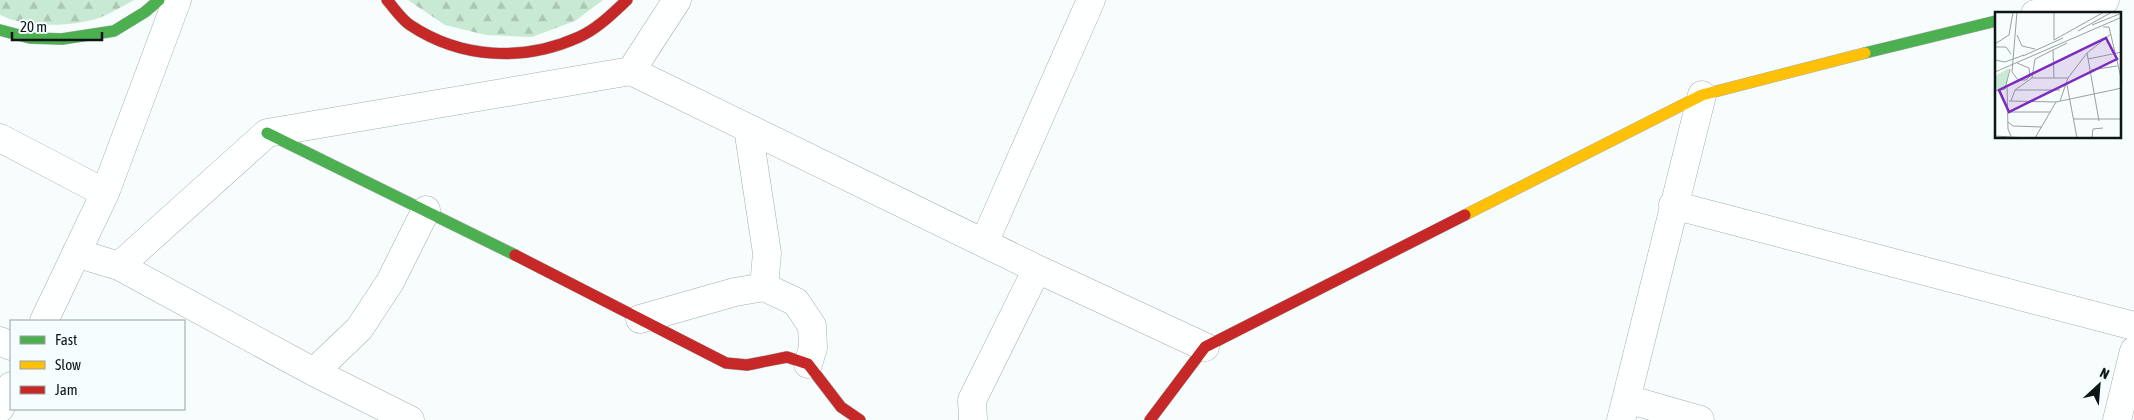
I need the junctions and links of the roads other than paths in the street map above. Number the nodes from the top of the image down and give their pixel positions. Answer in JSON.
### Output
{"nodes":[{"id":1,"x":159,"y":0,"type":"edge"},
{"id":2,"x":177,"y":0,"type":"edge"},
{"id":3,"x":387,"y":0,"type":"edge"},
{"id":4,"x":627,"y":0,"type":"edge"},
{"id":5,"x":677,"y":0,"type":"edge"},
{"id":6,"x":1091,"y":0,"type":"edge"},
{"id":7,"x":2105,"y":0,"type":"edge"},
{"id":8,"x":2045,"y":12,"type":"edge"},
{"id":9,"x":1995,"y":21,"type":"edge"},
{"id":10,"x":0,"y":30,"type":"edge"},
{"id":11,"x":631,"y":72,"type":"junction"},
{"id":12,"x":1702,"y":95,"type":"junction"},
{"id":13,"x":748,"y":128,"type":"junction"},
{"id":14,"x":267,"y":133,"type":"junction"},
{"id":15,"x":0,"y":138,"type":"edge"},
{"id":16,"x":105,"y":194,"type":"junction"},
{"id":17,"x":1673,"y":205,"type":"junction"},
{"id":18,"x":426,"y":210,"type":"junction"},
{"id":19,"x":984,"y":243,"type":"junction"},
{"id":20,"x":76,"y":253,"type":"junction"},
{"id":21,"x":119,"y":266,"type":"junction"},
{"id":22,"x":1037,"y":269,"type":"junction"},
{"id":23,"x":764,"y":287,"type":"junction"},
{"id":24,"x":640,"y":319,"type":"junction"},
{"id":25,"x":44,"y":320,"type":"edge"},
{"id":26,"x":2134,"y":326,"type":"edge"},
{"id":27,"x":1205,"y":347,"type":"junction"},
{"id":28,"x":2134,"y":351,"type":"edge"},
{"id":29,"x":808,"y":364,"type":"junction"},
{"id":30,"x":314,"y":372,"type":"junction"},
{"id":31,"x":10,"y":388,"type":"edge"},
{"id":32,"x":0,"y":408,"type":"edge"},
{"id":33,"x":1624,"y":410,"type":"edge"},
{"id":34,"x":410,"y":420,"type":"edge"},
{"id":35,"x":860,"y":420,"type":"edge"},
{"id":36,"x":973,"y":420,"type":"edge"},
{"id":37,"x":1150,"y":420,"type":"edge"},
{"id":38,"x":1700,"y":420,"type":"edge"},
{"id":39,"x":2117,"y":420,"type":"edge"}],
"edges":[{"from":1,"to":10,"type":"street"},
{"from":2,"to":16,"type":"street"},
{"from":3,"to":4,"type":"street"},
{"from":5,"to":11,"type":"street"},
{"from":6,"to":19,"type":"street"},
{"from":7,"to":8,"type":"street"},
{"from":9,"to":12,"type":"street"},
{"from":11,"to":13,"type":"street"},
{"from":11,"to":14,"type":"street"},
{"from":12,"to":17,"type":"street"},
{"from":12,"to":27,"type":"street"},
{"from":13,"to":19,"type":"street"},
{"from":13,"to":23,"type":"street"},
{"from":14,"to":18,"type":"street"},
{"from":14,"to":21,"type":"street"},
{"from":15,"to":16,"type":"street"},
{"from":16,"to":20,"type":"street"},
{"from":17,"to":26,"type":"street"},
{"from":17,"to":33,"type":"street"},
{"from":18,"to":24,"type":"street"},
{"from":18,"to":30,"type":"street"},
{"from":19,"to":22,"type":"street"},
{"from":20,"to":21,"type":"street"},
{"from":20,"to":25,"type":"street"},
{"from":21,"to":30,"type":"street"},
{"from":22,"to":27,"type":"street"},
{"from":22,"to":36,"type":"street"},
{"from":23,"to":24,"type":"street"},
{"from":23,"to":29,"type":"street"},
{"from":24,"to":29,"type":"street"},
{"from":27,"to":37,"type":"street"},
{"from":28,"to":39,"type":"street"},
{"from":29,"to":35,"type":"street"},
{"from":30,"to":34,"type":"street"},
{"from":31,"to":32,"type":"street"},
{"from":33,"to":38,"type":"street"}]}
